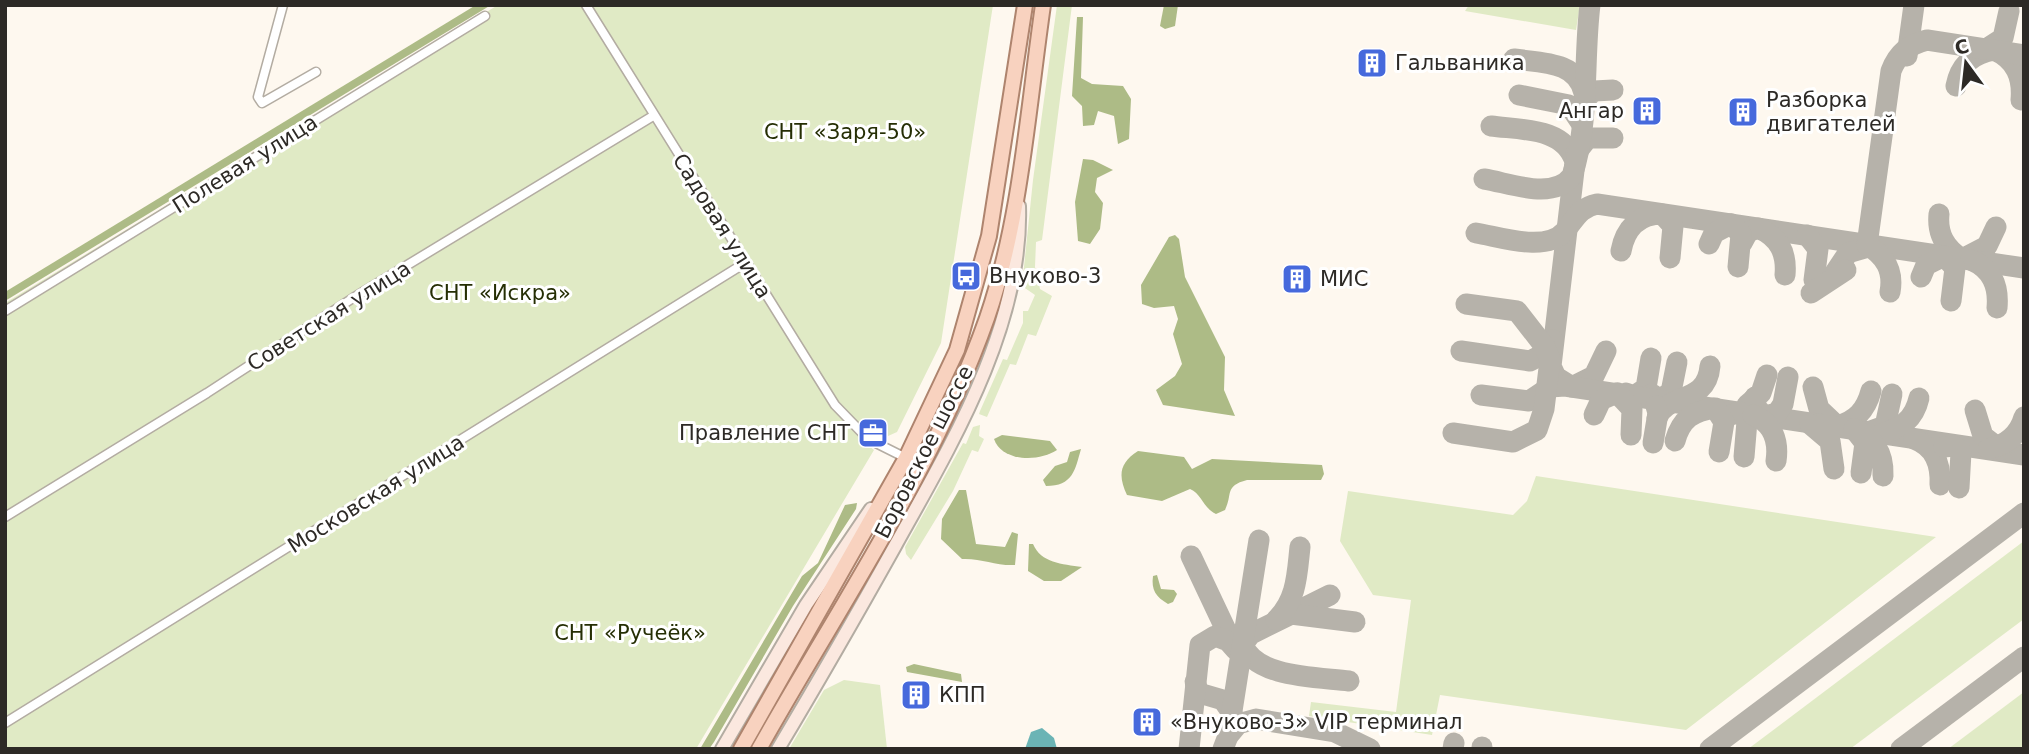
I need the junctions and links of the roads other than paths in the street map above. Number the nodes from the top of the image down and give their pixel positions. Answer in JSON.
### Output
{"nodes":[{"id":1,"x":283,"y":5,"type":"edge"},
{"id":2,"x":586,"y":5,"type":"edge"},
{"id":3,"x":1025,"y":5,"type":"edge"},
{"id":4,"x":1043,"y":5,"type":"edge"},
{"id":5,"x":485,"y":16,"type":"dead end"},
{"id":6,"x":316,"y":72,"type":"dead end"},
{"id":7,"x":653,"y":116,"type":"junction"},
{"id":8,"x":1017,"y":185,"type":"junction"},
{"id":9,"x":745,"y":263,"type":"junction"},
{"id":10,"x":5,"y":311,"type":"edge"},
{"id":11,"x":906,"y":458,"type":"junction"},
{"id":12,"x":888,"y":489,"type":"junction"},
{"id":13,"x":5,"y":517,"type":"edge"},
{"id":14,"x":802,"y":658,"type":"junction"},
{"id":15,"x":5,"y":723,"type":"edge"},
{"id":16,"x":722,"y":749,"type":"edge"},
{"id":17,"x":741,"y":749,"type":"edge"},
{"id":18,"x":759,"y":749,"type":"edge"},
{"id":19,"x":778,"y":749,"type":"edge"}],
"edges":[{"from":1,"to":6,"type":"street"},
{"from":2,"to":7,"type":"street","name":"Садовая улица"},
{"from":3,"to":11,"type":"main road","name":"Боровское шоссе"},
{"from":4,"to":8,"type":"main road","name":"Боровское шоссе"},
{"from":5,"to":10,"type":"street","name":"Полевая улица"},
{"from":7,"to":9,"type":"street","name":"Садовая улица"},
{"from":7,"to":13,"type":"street","name":"Советская улица"},
{"from":8,"to":14,"type":"main road","name":"Боровское шоссе"},
{"from":8,"to":19,"type":"main road"},
{"from":9,"to":11,"type":"street","name":"Садовая улица"},
{"from":9,"to":15,"type":"street","name":"Московская улица"},
{"from":11,"to":12,"type":"main road","name":"Боровское шоссе"},
{"from":12,"to":14,"type":"main road","name":"Боровское шоссе"},
{"from":12,"to":16,"type":"main road"},
{"from":14,"to":17,"type":"main road","name":"Боровское шоссе"},
{"from":14,"to":18,"type":"main road","name":"Боровское шоссе"}]}
